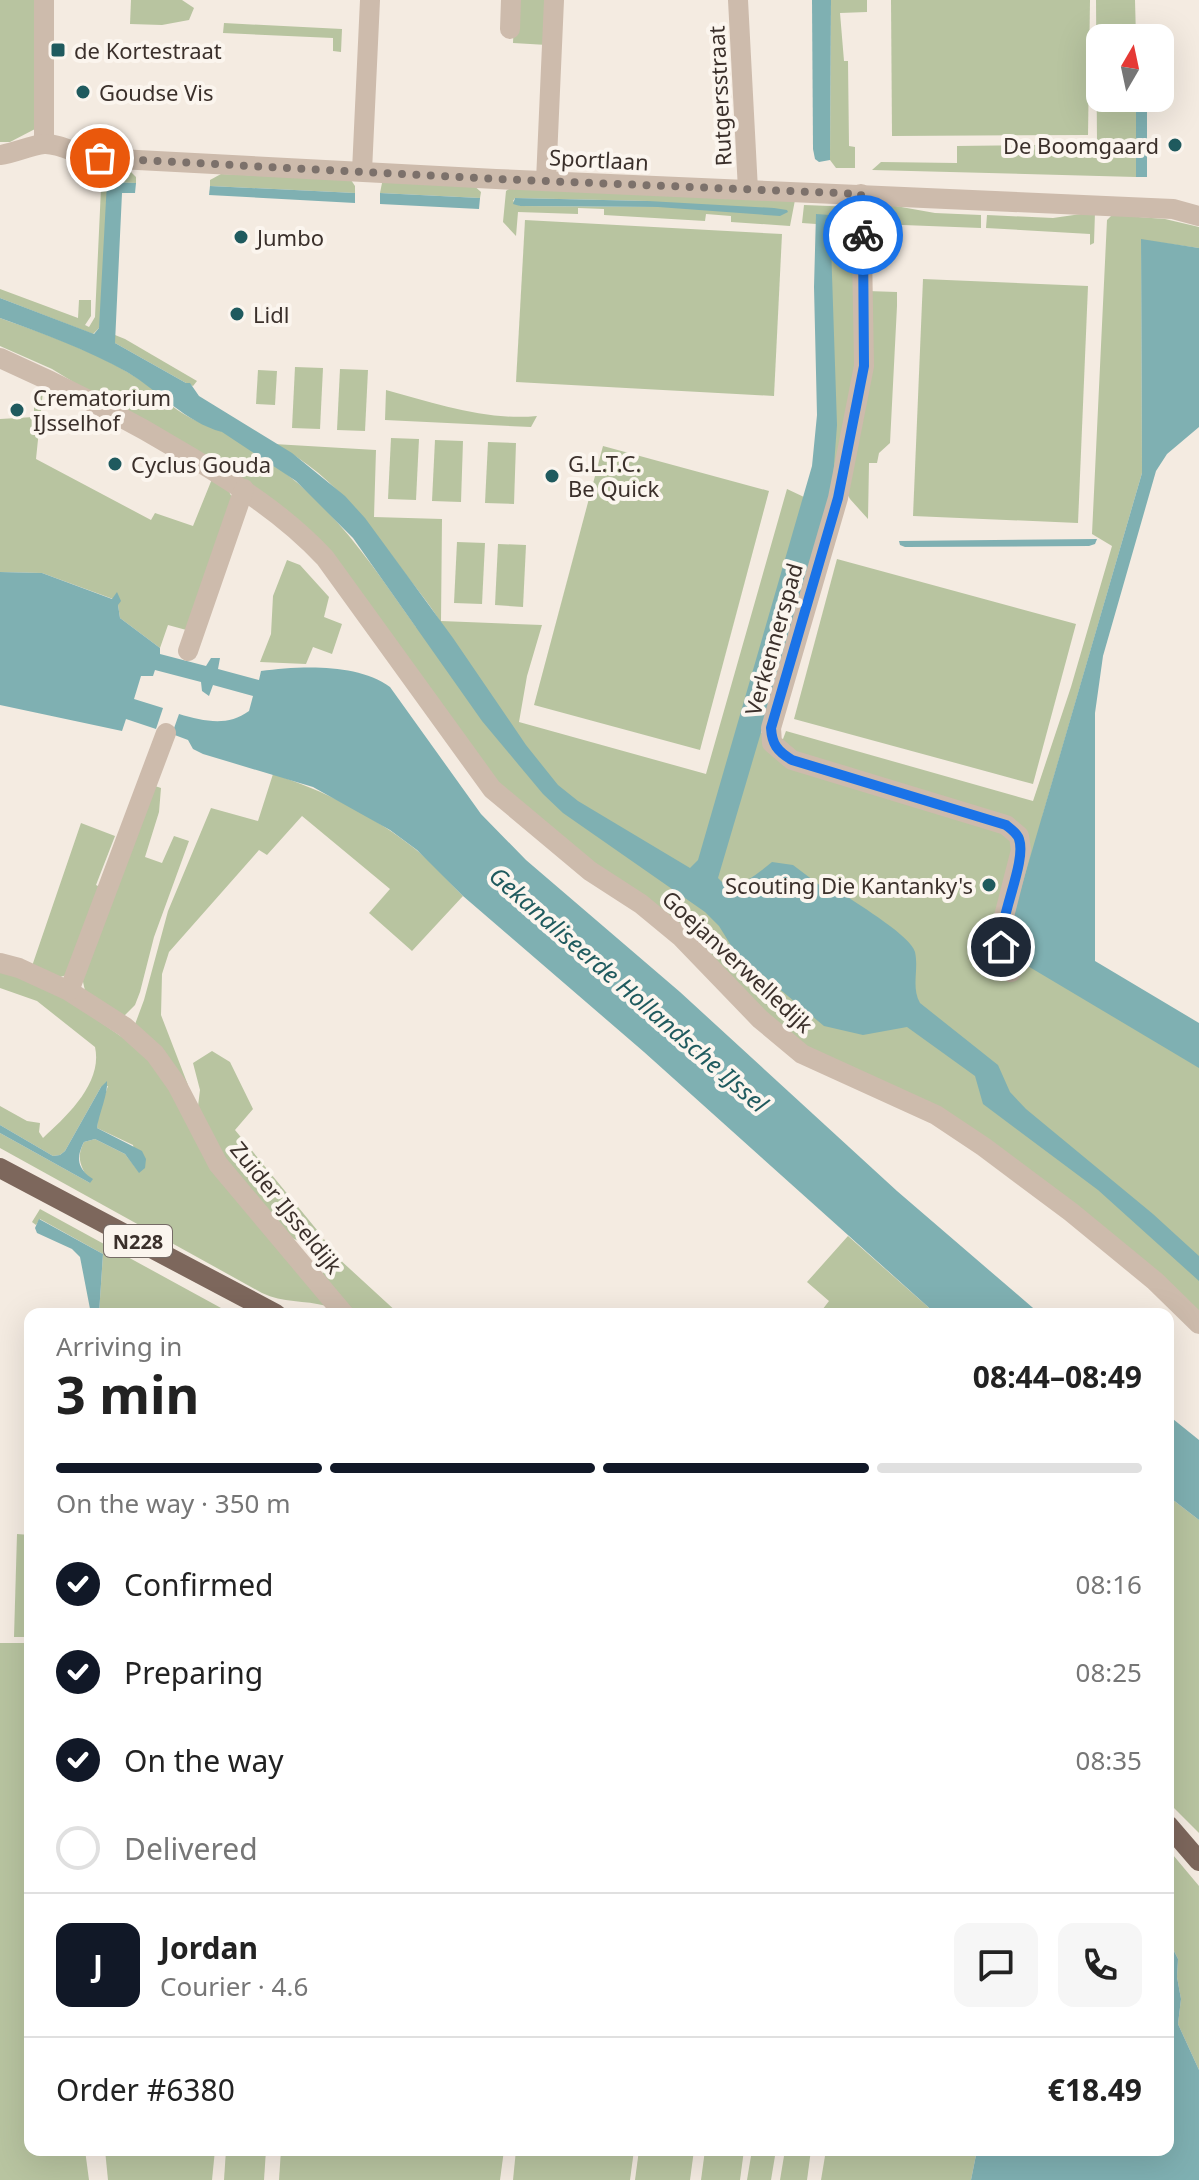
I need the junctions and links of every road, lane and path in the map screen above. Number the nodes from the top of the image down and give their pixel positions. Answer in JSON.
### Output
{"nodes":[{"id":1,"x":44,"y":0,"type":"edge"},
{"id":2,"x":370,"y":0,"type":"edge"},
{"id":3,"x":511,"y":0,"type":"edge"},
{"id":4,"x":554,"y":0,"type":"edge"},
{"id":5,"x":738,"y":0,"type":"edge"},
{"id":6,"x":510,"y":29,"type":"dead end"},
{"id":7,"x":44,"y":144,"type":"junction"},
{"id":8,"x":0,"y":155,"type":"edge"},
{"id":9,"x":362,"y":171,"type":"junction"},
{"id":10,"x":546,"y":181,"type":"junction"},
{"id":11,"x":748,"y":190,"type":"junction"},
{"id":12,"x":861,"y":194,"type":"junction"},
{"id":13,"x":1199,"y":216,"type":"edge"},
{"id":14,"x":0,"y":358,"type":"edge"},
{"id":15,"x":244,"y":489,"type":"junction"},
{"id":16,"x":188,"y":651,"type":"dead end"},
{"id":17,"x":166,"y":733,"type":"dead end"},
{"id":18,"x":0,"y":963,"type":"edge"},
{"id":19,"x":1011,"y":972,"type":"dead end"},
{"id":20,"x":69,"y":991,"type":"junction"},
{"id":21,"x":0,"y":1168,"type":"edge"},
{"id":22,"x":265,"y":1308,"type":"edge"},
{"id":23,"x":339,"y":1308,"type":"edge"},
{"id":24,"x":1199,"y":1324,"type":"edge"},
{"id":25,"x":1174,"y":1832,"type":"edge"},
{"id":26,"x":1199,"y":1861,"type":"edge"}],
"edges":[{"from":1,"to":7,"type":"street"},
{"from":2,"to":9,"type":"street"},
{"from":3,"to":6,"type":"street"},
{"from":4,"to":10,"type":"street"},
{"from":5,"to":11,"type":"street","name":"Rutgersstraat"},
{"from":7,"to":8,"type":"street"},
{"from":7,"to":9,"type":"street","name":"Sportlaan"},
{"from":9,"to":10,"type":"street","name":"Sportlaan"},
{"from":10,"to":11,"type":"street","name":"Sportlaan"},
{"from":11,"to":12,"type":"street","name":"Sportlaan"},
{"from":12,"to":13,"type":"street","name":"Sportlaan"},
{"from":12,"to":19,"type":"street","name":"Verkennerspad"},
{"from":14,"to":15,"type":"street","name":"Goejanverwelledijk"},
{"from":15,"to":16,"type":"street"},
{"from":15,"to":24,"type":"street","name":"Goejanverwelledijk"},
{"from":17,"to":20,"type":"street"},
{"from":18,"to":20,"type":"street","name":"Zuider IJsseldijk"},
{"from":20,"to":23,"type":"street","name":"Zuider IJsseldijk"},
{"from":21,"to":22,"type":"main road","number":"N228"},
{"from":25,"to":26,"type":"main road"}]}
